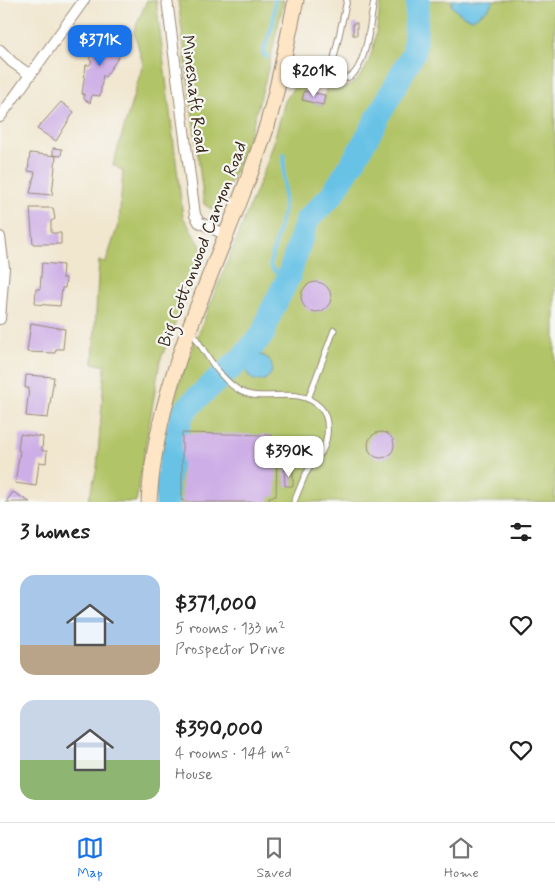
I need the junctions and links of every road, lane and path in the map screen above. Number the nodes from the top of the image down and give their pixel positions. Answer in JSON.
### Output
{"nodes":[{"id":1,"x":84,"y":0,"type":"edge"},
{"id":2,"x":167,"y":0,"type":"edge"},
{"id":3,"x":296,"y":0,"type":"edge"},
{"id":4,"x":347,"y":0,"type":"edge"},
{"id":5,"x":374,"y":0,"type":"edge"},
{"id":6,"x":0,"y":50,"type":"edge"},
{"id":7,"x":281,"y":66,"type":"junction"},
{"id":8,"x":30,"y":75,"type":"junction"},
{"id":9,"x":330,"y":76,"type":"junction"},
{"id":10,"x":0,"y":117,"type":"edge"},
{"id":11,"x":224,"y":234,"type":"junction"},
{"id":12,"x":0,"y":237,"type":"edge"},
{"id":13,"x":0,"y":319,"type":"edge"},
{"id":14,"x":189,"y":327,"type":"junction"},
{"id":15,"x":334,"y":330,"type":"dead end"},
{"id":16,"x":308,"y":399,"type":"junction"},
{"id":17,"x":316,"y":458,"type":"junction"},
{"id":18,"x":292,"y":462,"type":"dead end"},
{"id":19,"x":149,"y":502,"type":"edge"},
{"id":20,"x":294,"y":502,"type":"edge"}],
"edges":[{"from":1,"to":8,"type":"street"},
{"from":2,"to":11,"type":"street","name":"Mineshaft Road"},
{"from":3,"to":7,"type":"main road","name":"Big Cottonwood Canyon Road"},
{"from":4,"to":9,"type":"lane"},
{"from":5,"to":9,"type":"lane"},
{"from":6,"to":8,"type":"street"},
{"from":7,"to":9,"type":"lane"},
{"from":7,"to":11,"type":"main road","name":"Big Cottonwood Canyon Road"},
{"from":8,"to":10,"type":"street"},
{"from":11,"to":14,"type":"main road","name":"Big Cottonwood Canyon Road"},
{"from":12,"to":13,"type":"street"},
{"from":14,"to":16,"type":"lane"},
{"from":14,"to":19,"type":"main road","name":"Big Cottonwood Canyon Road"},
{"from":15,"to":16,"type":"lane"},
{"from":16,"to":17,"type":"lane"},
{"from":17,"to":18,"type":"lane"},
{"from":17,"to":20,"type":"lane"}]}
